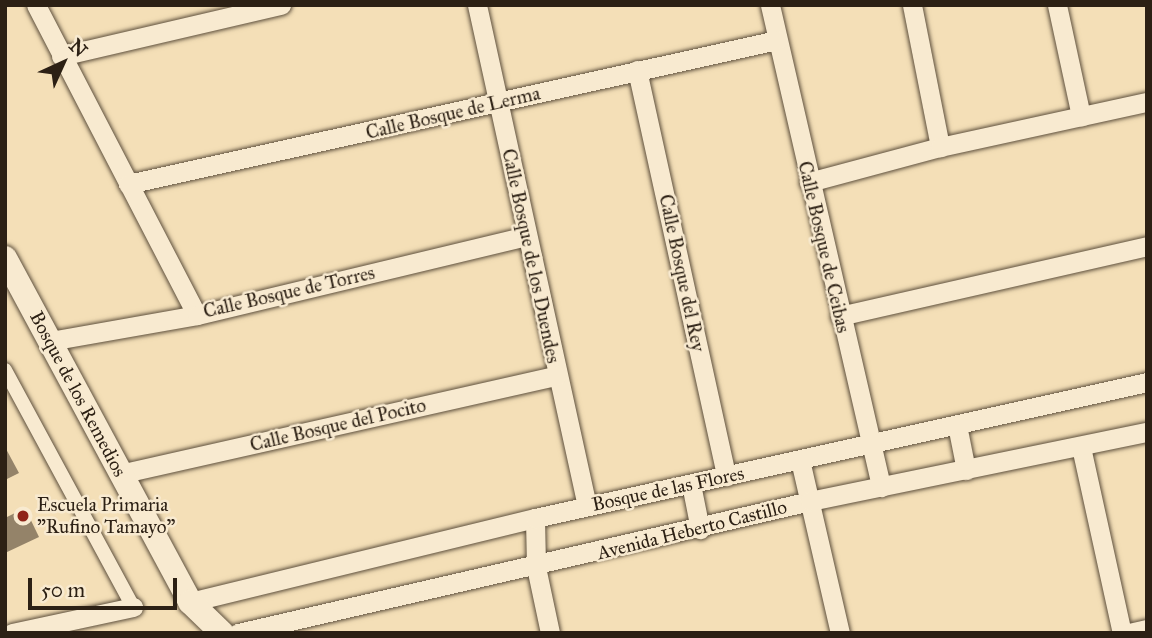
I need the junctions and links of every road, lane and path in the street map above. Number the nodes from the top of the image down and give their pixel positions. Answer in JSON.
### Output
{"nodes":[{"id":1,"x":36,"y":5,"type":"edge"},
{"id":2,"x":281,"y":5,"type":"edge"},
{"id":3,"x":477,"y":5,"type":"edge"},
{"id":4,"x":770,"y":5,"type":"edge"},
{"id":5,"x":912,"y":5,"type":"edge"},
{"id":6,"x":1057,"y":5,"type":"edge"},
{"id":7,"x":778,"y":40,"type":"junction"},
{"id":8,"x":61,"y":56,"type":"junction"},
{"id":9,"x":637,"y":70,"type":"junction"},
{"id":10,"x":1147,"y":102,"type":"edge"},
{"id":11,"x":499,"y":103,"type":"junction"},
{"id":12,"x":1081,"y":116,"type":"junction"},
{"id":13,"x":940,"y":147,"type":"junction"},
{"id":14,"x":809,"y":182,"type":"junction"},
{"id":15,"x":128,"y":184,"type":"junction"},
{"id":16,"x":527,"y":236,"type":"junction"},
{"id":17,"x":1147,"y":246,"type":"edge"},
{"id":18,"x":5,"y":258,"type":"edge"},
{"id":19,"x":197,"y":315,"type":"junction"},
{"id":20,"x":840,"y":316,"type":"junction"},
{"id":21,"x":50,"y":341,"type":"junction"},
{"id":22,"x":5,"y":370,"type":"edge"},
{"id":23,"x":556,"y":376,"type":"junction"},
{"id":24,"x":1147,"y":382,"type":"edge"},
{"id":25,"x":957,"y":425,"type":"junction"},
{"id":26,"x":1147,"y":432,"type":"edge"},
{"id":27,"x":870,"y":445,"type":"junction"},
{"id":28,"x":1081,"y":447,"type":"junction"},
{"id":29,"x":800,"y":460,"type":"junction"},
{"id":30,"x":967,"y":470,"type":"junction"},
{"id":31,"x":120,"y":474,"type":"junction"},
{"id":32,"x":726,"y":476,"type":"junction"},
{"id":33,"x":691,"y":484,"type":"junction"},
{"id":34,"x":881,"y":487,"type":"junction"},
{"id":35,"x":810,"y":501,"type":"junction"},
{"id":36,"x":587,"y":506,"type":"junction"},
{"id":37,"x":535,"y":519,"type":"junction"},
{"id":38,"x":701,"y":529,"type":"junction"},
{"id":39,"x":536,"y":567,"type":"junction"},
{"id":40,"x":190,"y":602,"type":"junction"},
{"id":41,"x":133,"y":607,"type":"joint"},
{"id":42,"x":1147,"y":629,"type":"edge"},
{"id":43,"x":12,"y":633,"type":"edge"},
{"id":44,"x":222,"y":633,"type":"edge"},
{"id":45,"x":238,"y":633,"type":"edge"},
{"id":46,"x":550,"y":633,"type":"edge"},
{"id":47,"x":840,"y":633,"type":"edge"},
{"id":48,"x":1122,"y":633,"type":"edge"},
{"id":49,"x":1129,"y":633,"type":"edge"}],
"edges":[{"from":1,"to":8,"type":"street"},
{"from":2,"to":8,"type":"street"},
{"from":3,"to":11,"type":"street","name":"Calle Bosque de los Duendes"},
{"from":4,"to":7,"type":"street","name":"Calle Bosque de Ceibas"},
{"from":5,"to":13,"type":"street"},
{"from":6,"to":12,"type":"street"},
{"from":7,"to":9,"type":"street","name":"Calle Bosque de Lerma"},
{"from":7,"to":14,"type":"street","name":"Calle Bosque de Ceibas"},
{"from":8,"to":15,"type":"street"},
{"from":9,"to":11,"type":"street","name":"Calle Bosque de Lerma"},
{"from":9,"to":32,"type":"street","name":"Calle Bosque del Rey"},
{"from":10,"to":12,"type":"street"},
{"from":11,"to":15,"type":"street","name":"Calle Bosque de Lerma"},
{"from":11,"to":16,"type":"street","name":"Calle Bosque de los Duendes"},
{"from":12,"to":13,"type":"street"},
{"from":13,"to":14,"type":"street"},
{"from":14,"to":20,"type":"street","name":"Calle Bosque de Ceibas"},
{"from":15,"to":19,"type":"street"},
{"from":16,"to":19,"type":"street","name":"Calle Bosque de Torres"},
{"from":16,"to":23,"type":"street","name":"Calle Bosque de los Duendes"},
{"from":17,"to":20,"type":"street"},
{"from":18,"to":21,"type":"street","name":"Bosque de los Remedios"},
{"from":19,"to":21,"type":"street","name":"Calle Bosque de Torres"},
{"from":20,"to":27,"type":"street","name":"Calle Bosque de Ceibas"},
{"from":21,"to":31,"type":"street","name":"Bosque de los Remedios"},
{"from":22,"to":41,"type":"street"},
{"from":23,"to":31,"type":"street","name":"Calle Bosque del Pocito"},
{"from":23,"to":36,"type":"street","name":"Calle Bosque de los Duendes"},
{"from":24,"to":25,"type":"street","name":"Bosque de las Flores"},
{"from":25,"to":27,"type":"street","name":"Bosque de las Flores"},
{"from":25,"to":30,"type":"street"},
{"from":26,"to":28,"type":"street","name":"Avenida Heberto Castillo"},
{"from":27,"to":29,"type":"street","name":"Bosque de las Flores"},
{"from":27,"to":34,"type":"street","name":"Calle Bosque de Ceibas"},
{"from":28,"to":30,"type":"street","name":"Avenida Heberto Castillo"},
{"from":28,"to":48,"type":"street"},
{"from":29,"to":32,"type":"street","name":"Bosque de las Flores"},
{"from":29,"to":35,"type":"street"},
{"from":30,"to":34,"type":"street","name":"Avenida Heberto Castillo"},
{"from":31,"to":40,"type":"street","name":"Bosque de los Remedios"},
{"from":32,"to":33,"type":"street","name":"Bosque de las Flores"},
{"from":33,"to":36,"type":"street","name":"Bosque de las Flores"},
{"from":33,"to":38,"type":"street"},
{"from":34,"to":35,"type":"street","name":"Avenida Heberto Castillo"},
{"from":35,"to":38,"type":"street","name":"Avenida Heberto Castillo"},
{"from":35,"to":47,"type":"street"},
{"from":36,"to":37,"type":"street","name":"Bosque de las Flores"},
{"from":37,"to":39,"type":"street"},
{"from":37,"to":40,"type":"street","name":"Bosque de las Flores"},
{"from":38,"to":39,"type":"street","name":"Avenida Heberto Castillo"},
{"from":39,"to":45,"type":"street","name":"Avenida Heberto Castillo"},
{"from":39,"to":46,"type":"street"},
{"from":40,"to":44,"type":"street","name":"Bosque de los Remedios"},
{"from":41,"to":43,"type":"street"},
{"from":42,"to":49,"type":"street"}]}
